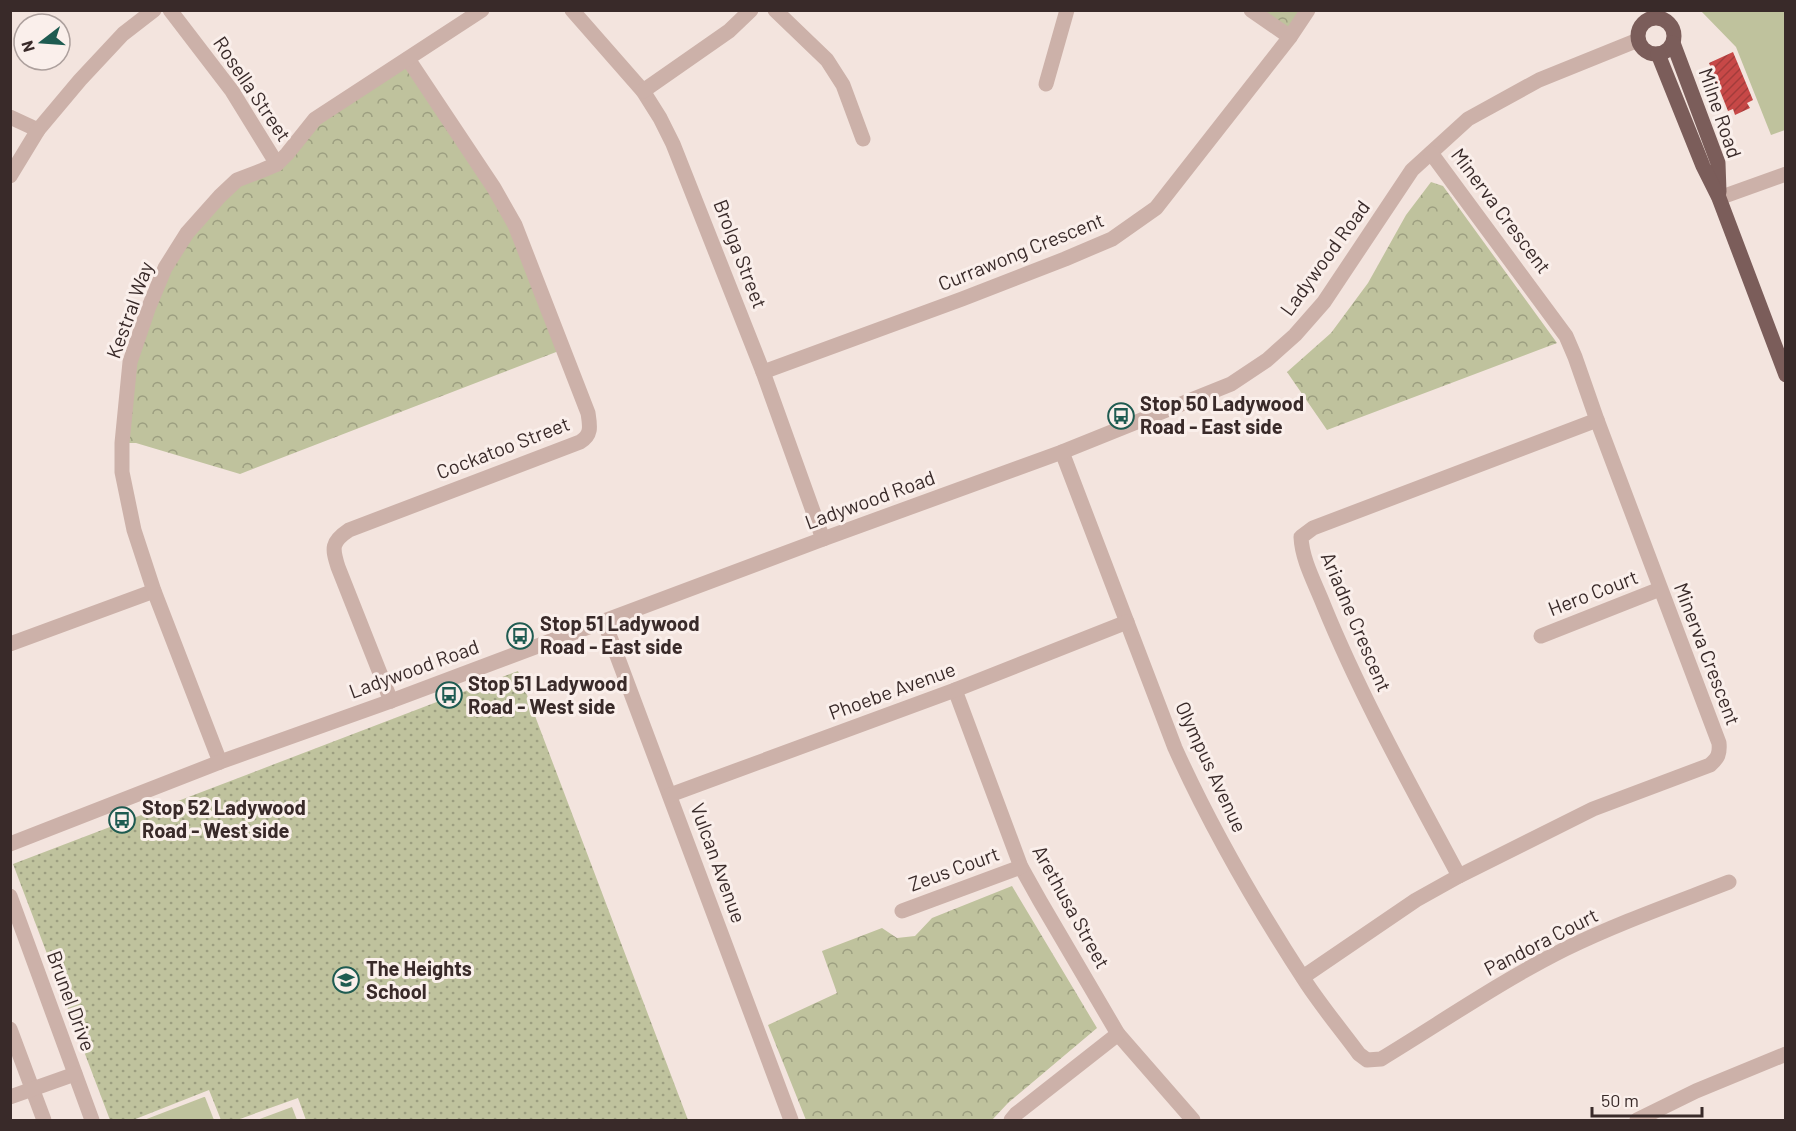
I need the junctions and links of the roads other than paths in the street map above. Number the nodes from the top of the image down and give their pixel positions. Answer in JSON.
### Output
{"nodes":[{"id":1,"x":154,"y":10,"type":"edge"},
{"id":2,"x":170,"y":10,"type":"edge"},
{"id":3,"x":482,"y":10,"type":"edge"},
{"id":4,"x":572,"y":10,"type":"edge"},
{"id":5,"x":751,"y":10,"type":"edge"},
{"id":6,"x":775,"y":10,"type":"edge"},
{"id":7,"x":1067,"y":10,"type":"edge"},
{"id":8,"x":1251,"y":10,"type":"edge"},
{"id":9,"x":1308,"y":10,"type":"edge"},
{"id":10,"x":1648,"y":15,"type":"edge"},
{"id":11,"x":1290,"y":37,"type":"junction"},
{"id":12,"x":1638,"y":40,"type":"junction"},
{"id":13,"x":1673,"y":43,"type":"junction"},
{"id":14,"x":1658,"y":54,"type":"junction"},
{"id":15,"x":408,"y":59,"type":"junction"},
{"id":16,"x":1046,"y":84,"type":"dead end"},
{"id":17,"x":643,"y":91,"type":"junction"},
{"id":18,"x":10,"y":117,"type":"edge"},
{"id":19,"x":38,"y":130,"type":"junction"},
{"id":20,"x":863,"y":139,"type":"dead end"},
{"id":21,"x":1431,"y":153,"type":"junction"},
{"id":22,"x":277,"y":164,"type":"junction"},
{"id":23,"x":1785,"y":174,"type":"edge"},
{"id":24,"x":10,"y":176,"type":"edge"},
{"id":25,"x":1719,"y":198,"type":"junction"},
{"id":26,"x":763,"y":372,"type":"junction"},
{"id":27,"x":1785,"y":375,"type":"edge"},
{"id":28,"x":1597,"y":420,"type":"junction"},
{"id":29,"x":1062,"y":452,"type":"junction"},
{"id":30,"x":823,"y":539,"type":"junction"},
{"id":31,"x":1660,"y":589,"type":"junction"},
{"id":32,"x":154,"y":591,"type":"junction"},
{"id":33,"x":604,"y":621,"type":"junction"},
{"id":34,"x":1127,"y":622,"type":"junction"},
{"id":35,"x":1541,"y":636,"type":"dead end"},
{"id":36,"x":10,"y":644,"type":"edge"},
{"id":37,"x":955,"y":690,"type":"junction"},
{"id":38,"x":390,"y":701,"type":"junction"},
{"id":39,"x":220,"y":762,"type":"junction"},
{"id":40,"x":670,"y":795,"type":"junction"},
{"id":41,"x":10,"y":844,"type":"edge"},
{"id":42,"x":1021,"y":867,"type":"junction"},
{"id":43,"x":1459,"y":876,"type":"junction"},
{"id":44,"x":1730,"y":882,"type":"dead end"},
{"id":45,"x":10,"y":896,"type":"edge"},
{"id":46,"x":902,"y":911,"type":"dead end"},
{"id":47,"x":1303,"y":977,"type":"junction"},
{"id":48,"x":10,"y":1029,"type":"edge"},
{"id":49,"x":1118,"y":1034,"type":"junction"},
{"id":50,"x":1785,"y":1054,"type":"edge"},
{"id":51,"x":1381,"y":1059,"type":"joint"},
{"id":52,"x":75,"y":1074,"type":"junction"},
{"id":53,"x":33,"y":1089,"type":"junction"},
{"id":54,"x":10,"y":1097,"type":"edge"},
{"id":55,"x":1659,"y":1116,"type":"edge"},
{"id":56,"x":44,"y":1120,"type":"edge"},
{"id":57,"x":92,"y":1120,"type":"edge"},
{"id":58,"x":791,"y":1120,"type":"edge"},
{"id":59,"x":1011,"y":1120,"type":"edge"},
{"id":60,"x":1193,"y":1120,"type":"edge"},
{"id":61,"x":1637,"y":1120,"type":"edge"}],
"edges":[{"from":1,"to":19,"type":"street"},
{"from":2,"to":22,"type":"street","name":"Rosella Street"},
{"from":3,"to":15,"type":"street","name":"Kestral Way"},
{"from":4,"to":17,"type":"street","name":"Brolga Street"},
{"from":5,"to":17,"type":"street"},
{"from":6,"to":20,"type":"street"},
{"from":7,"to":16,"type":"street"},
{"from":8,"to":11,"type":"street"},
{"from":9,"to":11,"type":"street","name":"Currawong Crescent"},
{"from":10,"to":12,"type":"main road"},
{"from":10,"to":13,"type":"main road"},
{"from":11,"to":26,"type":"street","name":"Currawong Crescent"},
{"from":12,"to":14,"type":"main road"},
{"from":12,"to":21,"type":"street","name":"Ladywood Road"},
{"from":13,"to":14,"type":"main road"},
{"from":13,"to":25,"type":"main road","name":"Milne Road"},
{"from":14,"to":25,"type":"main road","name":"Milne Road"},
{"from":15,"to":22,"type":"street","name":"Kestral Way"},
{"from":15,"to":38,"type":"street","name":"Cockatoo Street"},
{"from":17,"to":26,"type":"street","name":"Brolga Street"},
{"from":18,"to":19,"type":"street"},
{"from":19,"to":24,"type":"street"},
{"from":21,"to":28,"type":"street","name":"Minerva Crescent"},
{"from":21,"to":29,"type":"street","name":"Ladywood Road"},
{"from":22,"to":32,"type":"street","name":"Kestral Way"},
{"from":23,"to":25,"type":"street"},
{"from":25,"to":27,"type":"main road","name":"Milne Road"},
{"from":26,"to":30,"type":"street","name":"Brolga Street"},
{"from":28,"to":31,"type":"street","name":"Minerva Crescent"},
{"from":28,"to":43,"type":"street","name":"Ariadne Crescent"},
{"from":29,"to":30,"type":"street","name":"Ladywood Road"},
{"from":29,"to":34,"type":"street","name":"Olympus Avenue"},
{"from":30,"to":33,"type":"street","name":"Ladywood Road"},
{"from":31,"to":35,"type":"street","name":"Hero Court"},
{"from":31,"to":43,"type":"street","name":"Minerva Crescent"},
{"from":32,"to":36,"type":"street"},
{"from":32,"to":39,"type":"street","name":"Kestral Way"},
{"from":33,"to":38,"type":"street","name":"Ladywood Road"},
{"from":33,"to":40,"type":"street","name":"Vulcan Avenue"},
{"from":34,"to":37,"type":"street","name":"Phoebe Avenue"},
{"from":34,"to":47,"type":"street","name":"Olympus Avenue"},
{"from":37,"to":40,"type":"street","name":"Phoebe Avenue"},
{"from":37,"to":42,"type":"street","name":"Arethusa Street"},
{"from":38,"to":39,"type":"street","name":"Ladywood Road"},
{"from":39,"to":41,"type":"street","name":"Ladywood Road"},
{"from":40,"to":58,"type":"street","name":"Vulcan Avenue"},
{"from":42,"to":46,"type":"street","name":"Zeus Court"},
{"from":42,"to":49,"type":"street","name":"Arethusa Street"},
{"from":43,"to":47,"type":"street","name":"Minerva Crescent"},
{"from":44,"to":51,"type":"street","name":"Pandora Court"},
{"from":45,"to":52,"type":"street","name":"Brunel Drive"},
{"from":47,"to":51,"type":"street","name":"Olympus Avenue"},
{"from":48,"to":53,"type":"street"},
{"from":49,"to":59,"type":"street"},
{"from":49,"to":60,"type":"street","name":"Arethusa Street"},
{"from":50,"to":55,"type":"street"},
{"from":52,"to":53,"type":"street"},
{"from":52,"to":57,"type":"street","name":"Brunel Drive"},
{"from":53,"to":54,"type":"street"},
{"from":53,"to":56,"type":"street"},
{"from":55,"to":61,"type":"street"}]}
